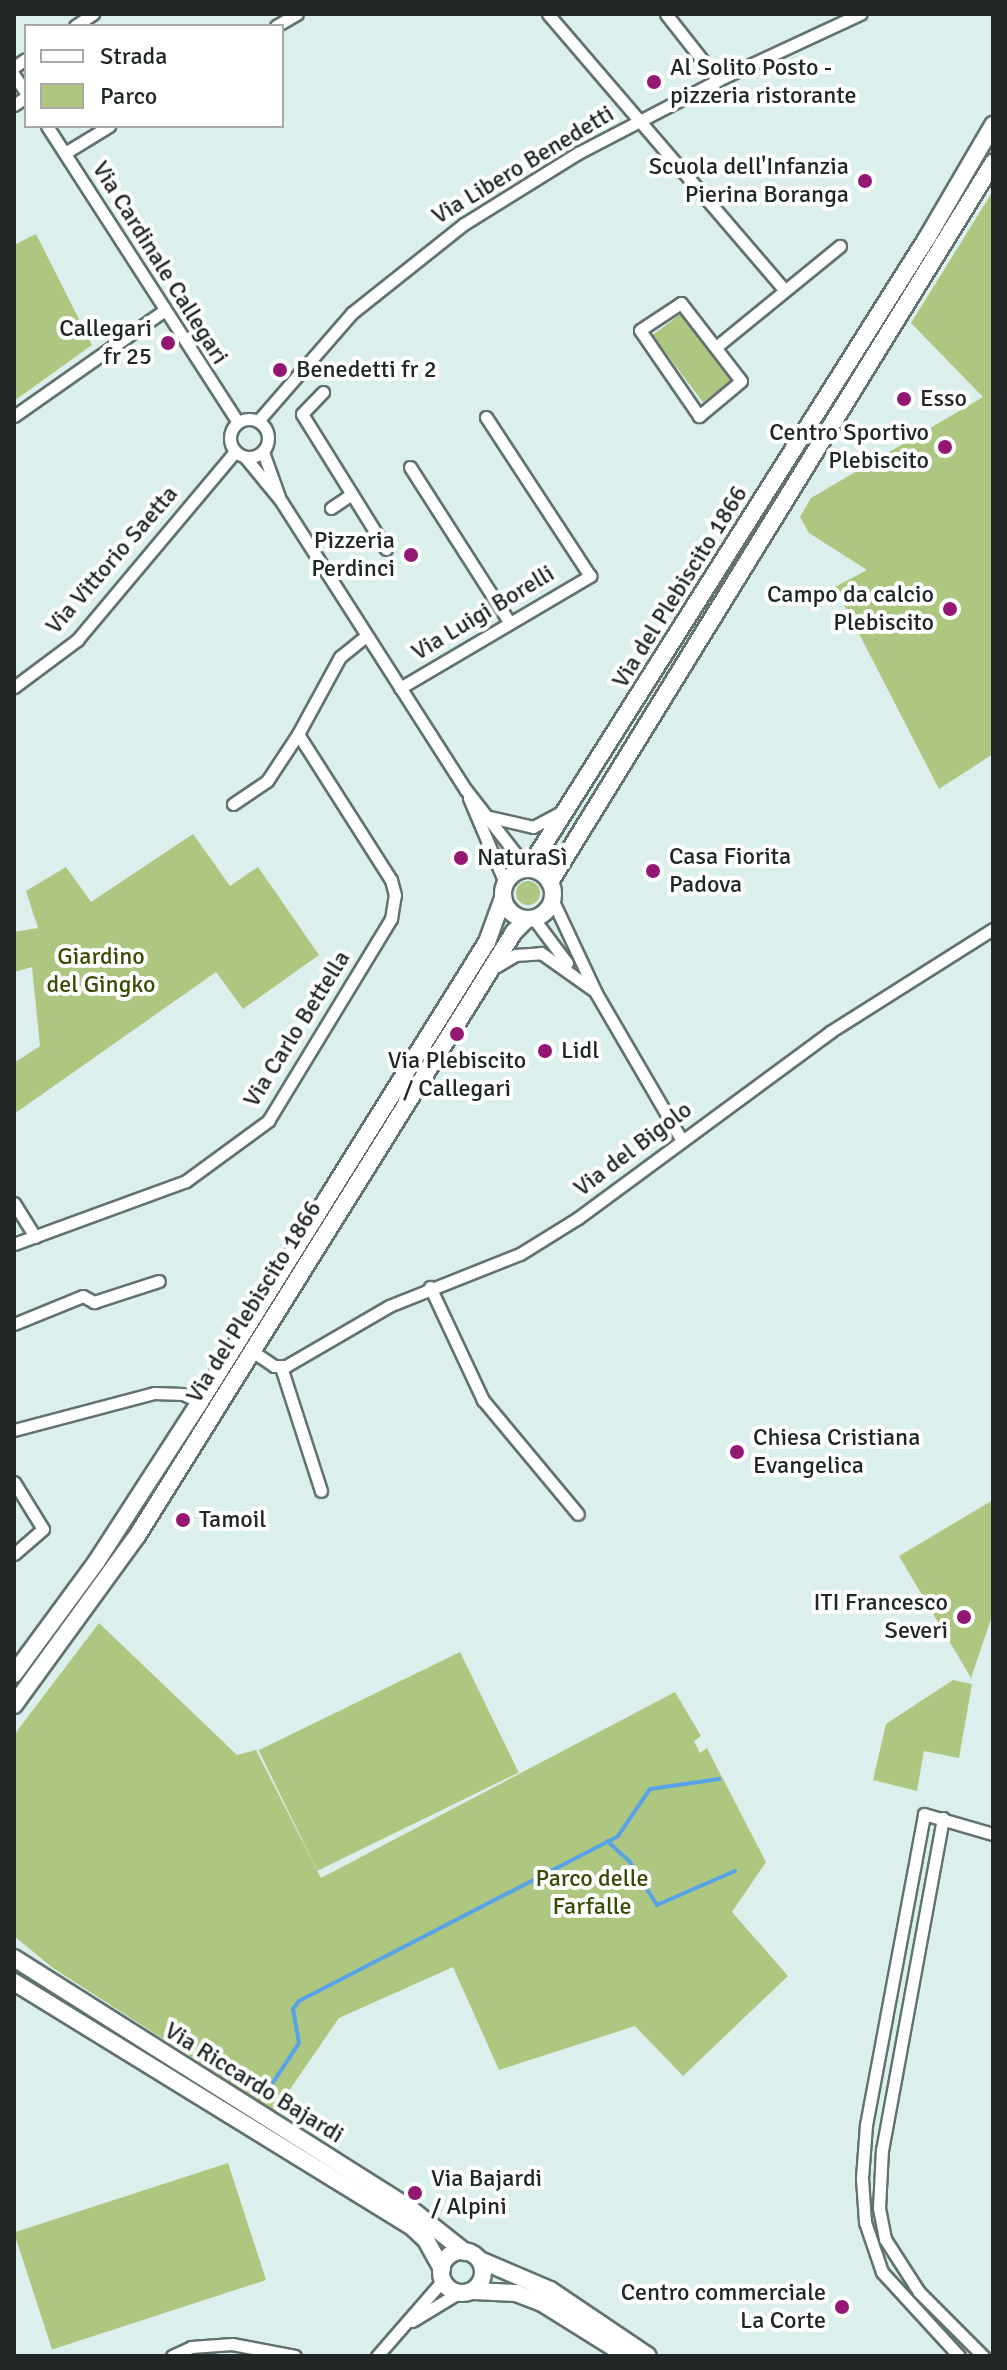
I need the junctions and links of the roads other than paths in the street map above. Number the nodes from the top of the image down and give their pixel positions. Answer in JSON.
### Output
{"nodes":[{"id":1,"x":297,"y":14,"type":"edge"},
{"id":2,"x":548,"y":14,"type":"edge"},
{"id":3,"x":666,"y":14,"type":"edge"},
{"id":4,"x":860,"y":14,"type":"edge"},
{"id":5,"x":280,"y":24,"type":"edge"},
{"id":6,"x":718,"y":80,"type":"junction"},
{"id":7,"x":641,"y":121,"type":"junction"},
{"id":8,"x":993,"y":125,"type":"edge"},
{"id":9,"x":48,"y":128,"type":"edge"},
{"id":10,"x":106,"y":128,"type":"edge"},
{"id":11,"x":65,"y":153,"type":"junction"},
{"id":12,"x":993,"y":163,"type":"edge"},
{"id":13,"x":840,"y":246,"type":"dead end"},
{"id":14,"x":784,"y":289,"type":"junction"},
{"id":15,"x":165,"y":310,"type":"junction"},
{"id":16,"x":716,"y":347,"type":"junction"},
{"id":17,"x":323,"y":392,"type":"dead end"},
{"id":18,"x":14,"y":416,"type":"edge"},
{"id":19,"x":486,"y":417,"type":"dead end"},
{"id":20,"x":258,"y":421,"type":"junction"},
{"id":21,"x":238,"y":422,"type":"junction"},
{"id":22,"x":263,"y":452,"type":"junction"},
{"id":23,"x":240,"y":455,"type":"junction"},
{"id":24,"x":410,"y":467,"type":"dead end"},
{"id":25,"x":352,"y":494,"type":"junction"},
{"id":26,"x":281,"y":501,"type":"junction"},
{"id":27,"x":331,"y":508,"type":"dead end"},
{"id":28,"x":386,"y":549,"type":"dead end"},
{"id":29,"x":509,"y":622,"type":"junction"},
{"id":30,"x":366,"y":636,"type":"junction"},
{"id":31,"x":14,"y":687,"type":"edge"},
{"id":32,"x":400,"y":688,"type":"junction"},
{"id":33,"x":298,"y":734,"type":"junction"},
{"id":34,"x":466,"y":790,"type":"junction"},
{"id":35,"x":233,"y":804,"type":"dead end"},
{"id":36,"x":573,"y":804,"type":"junction"},
{"id":37,"x":490,"y":817,"type":"junction"},
{"id":38,"x":528,"y":868,"type":"junction"},
{"id":39,"x":550,"y":882,"type":"junction"},
{"id":40,"x":504,"y":890,"type":"junction"},
{"id":41,"x":552,"y":899,"type":"junction"},
{"id":42,"x":530,"y":919,"type":"junction"},
{"id":43,"x":993,"y":929,"type":"edge"},
{"id":44,"x":571,"y":970,"type":"junction"},
{"id":45,"x":490,"y":971,"type":"junction"},
{"id":46,"x":596,"y":993,"type":"junction"},
{"id":47,"x":681,"y":1139,"type":"junction"},
{"id":48,"x":14,"y":1203,"type":"edge"},
{"id":49,"x":35,"y":1237,"type":"junction"},
{"id":50,"x":14,"y":1244,"type":"edge"},
{"id":51,"x":159,"y":1281,"type":"dead end"},
{"id":52,"x":430,"y":1287,"type":"junction"},
{"id":53,"x":14,"y":1324,"type":"edge"},
{"id":54,"x":252,"y":1351,"type":"junction"},
{"id":55,"x":281,"y":1367,"type":"junction"},
{"id":56,"x":200,"y":1402,"type":"junction"},
{"id":57,"x":14,"y":1430,"type":"edge"},
{"id":58,"x":15,"y":1486,"type":"edge"},
{"id":59,"x":321,"y":1491,"type":"dead end"},
{"id":60,"x":578,"y":1514,"type":"dead end"},
{"id":61,"x":14,"y":1554,"type":"edge"},
{"id":62,"x":14,"y":1674,"type":"edge"},
{"id":63,"x":14,"y":1705,"type":"edge"},
{"id":64,"x":943,"y":1818,"type":"junction"},
{"id":65,"x":993,"y":1834,"type":"edge"},
{"id":66,"x":14,"y":1958,"type":"edge"},
{"id":67,"x":14,"y":1982,"type":"edge"},
{"id":68,"x":889,"y":1999,"type":"junction"},
{"id":69,"x":908,"y":2003,"type":"junction"},
{"id":70,"x":879,"y":2177,"type":"junction"},
{"id":71,"x":862,"y":2178,"type":"junction"},
{"id":72,"x":885,"y":2239,"type":"junction"},
{"id":73,"x":870,"y":2243,"type":"junction"},
{"id":74,"x":472,"y":2256,"type":"junction"},
{"id":75,"x":442,"y":2274,"type":"junction"},
{"id":76,"x":465,"y":2292,"type":"junction"},
{"id":77,"x":411,"y":2321,"type":"junction"},
{"id":78,"x":172,"y":2356,"type":"edge"},
{"id":79,"x":295,"y":2356,"type":"edge"},
{"id":80,"x":377,"y":2356,"type":"edge"},
{"id":81,"x":627,"y":2356,"type":"edge"},
{"id":82,"x":648,"y":2356,"type":"edge"},
{"id":83,"x":959,"y":2356,"type":"edge"},
{"id":84,"x":983,"y":2356,"type":"edge"}],
"edges":[{"from":1,"to":5,"type":"street"},
{"from":2,"to":7,"type":"street"},
{"from":3,"to":6,"type":"street"},
{"from":4,"to":6,"type":"street","name":"Via Libero Benedetti"},
{"from":6,"to":7,"type":"street","name":"Via Libero Benedetti"},
{"from":7,"to":14,"type":"street"},
{"from":7,"to":20,"type":"street","name":"Via Libero Benedetti"},
{"from":8,"to":36,"type":"main road","name":"Via del Plebiscito 1866"},
{"from":9,"to":11,"type":"street","name":"Via Cardinale Callegari"},
{"from":10,"to":11,"type":"street"},
{"from":11,"to":15,"type":"street","name":"Via Cardinale Callegari"},
{"from":12,"to":39,"type":"main road","name":"Via del Plebiscito 1866"},
{"from":13,"to":14,"type":"street"},
{"from":14,"to":16,"type":"street"},
{"from":15,"to":18,"type":"street"},
{"from":15,"to":21,"type":"street","name":"Via Cardinale Callegari"},
{"from":16,"to":16,"type":"street"},
{"from":17,"to":25,"type":"street"},
{"from":19,"to":29,"type":"street","name":"Via Luigi Borelli"},
{"from":20,"to":21,"type":"street"},
{"from":20,"to":22,"type":"street"},
{"from":21,"to":23,"type":"street"},
{"from":22,"to":23,"type":"street"},
{"from":22,"to":26,"type":"street"},
{"from":23,"to":26,"type":"street"},
{"from":23,"to":31,"type":"street","name":"Via Vittorio Saetta"},
{"from":24,"to":29,"type":"street"},
{"from":25,"to":27,"type":"street"},
{"from":25,"to":28,"type":"street"},
{"from":26,"to":30,"type":"street"},
{"from":29,"to":32,"type":"street","name":"Via Luigi Borelli"},
{"from":30,"to":32,"type":"street"},
{"from":30,"to":33,"type":"street"},
{"from":32,"to":34,"type":"street"},
{"from":33,"to":35,"type":"street"},
{"from":33,"to":49,"type":"street","name":"Via Carlo Bettella"},
{"from":34,"to":37,"type":"street"},
{"from":34,"to":40,"type":"street"},
{"from":36,"to":37,"type":"street"},
{"from":36,"to":38,"type":"main road","name":"Via del Plebiscito 1866"},
{"from":37,"to":38,"type":"street"},
{"from":38,"to":39,"type":"main road"},
{"from":38,"to":40,"type":"main road"},
{"from":39,"to":41,"type":"main road"},
{"from":40,"to":42,"type":"main road"},
{"from":40,"to":56,"type":"main road","name":"Via del Plebiscito 1866"},
{"from":41,"to":42,"type":"main road"},
{"from":41,"to":46,"type":"street"},
{"from":42,"to":44,"type":"street"},
{"from":42,"to":45,"type":"main road","name":"Via del Plebiscito 1866"},
{"from":43,"to":47,"type":"street","name":"Via del Bigolo"},
{"from":44,"to":45,"type":"street"},
{"from":44,"to":46,"type":"street"},
{"from":45,"to":54,"type":"main road","name":"Via del Plebiscito 1866"},
{"from":46,"to":47,"type":"street"},
{"from":47,"to":52,"type":"street","name":"Via del Bigolo"},
{"from":48,"to":49,"type":"street"},
{"from":49,"to":50,"type":"street","name":"Via Carlo Bettella"},
{"from":51,"to":53,"type":"street"},
{"from":52,"to":55,"type":"street","name":"Via del Bigolo"},
{"from":52,"to":60,"type":"street"},
{"from":54,"to":55,"type":"street"},
{"from":54,"to":63,"type":"main road","name":"Via del Plebiscito 1866"},
{"from":55,"to":59,"type":"street"},
{"from":56,"to":57,"type":"street"},
{"from":56,"to":62,"type":"main road","name":"Via del Plebiscito 1866"},
{"from":58,"to":61,"type":"street"},
{"from":64,"to":65,"type":"street"},
{"from":64,"to":68,"type":"street"},
{"from":64,"to":69,"type":"street"},
{"from":66,"to":74,"type":"main road","name":"Via Riccardo Bajardi"},
{"from":67,"to":75,"type":"main road","name":"Via Riccardo Bajardi"},
{"from":68,"to":69,"type":"street"},
{"from":68,"to":71,"type":"street"},
{"from":69,"to":70,"type":"street"},
{"from":70,"to":71,"type":"street"},
{"from":70,"to":72,"type":"street"},
{"from":71,"to":73,"type":"street"},
{"from":72,"to":73,"type":"street"},
{"from":72,"to":84,"type":"street"},
{"from":73,"to":83,"type":"street"},
{"from":74,"to":75,"type":"main road"},
{"from":74,"to":76,"type":"main road"},
{"from":74,"to":82,"type":"main road","name":"Via Riccardo Bajardi"},
{"from":75,"to":76,"type":"main road","name":"Via Riccardo Bajardi"},
{"from":75,"to":77,"type":"street"},
{"from":76,"to":77,"type":"street"},
{"from":76,"to":81,"type":"main road"},
{"from":77,"to":80,"type":"street"},
{"from":78,"to":79,"type":"street"}]}
